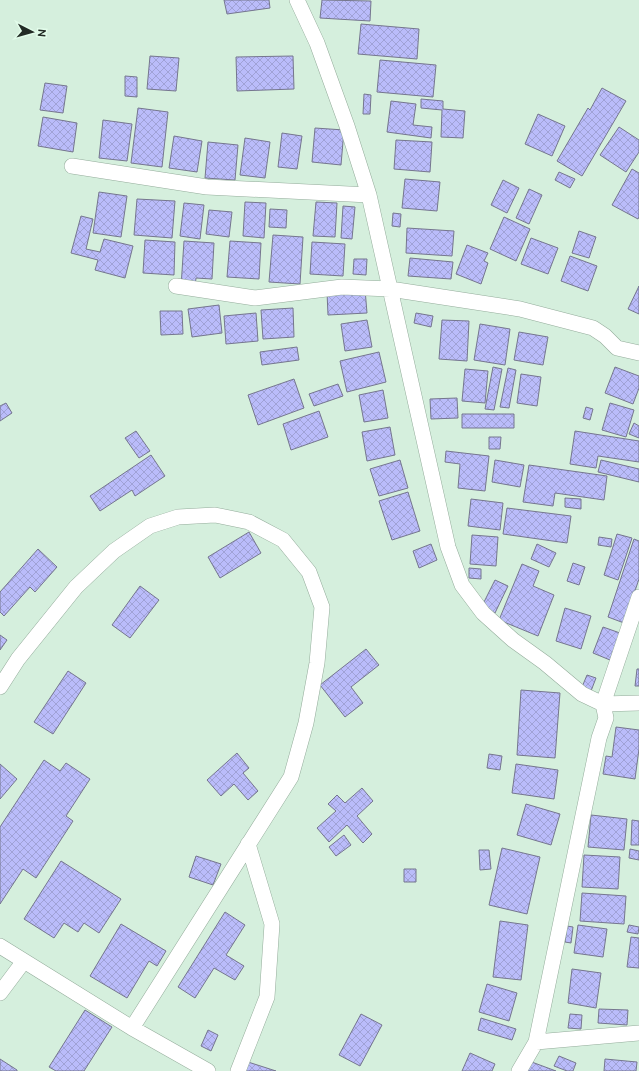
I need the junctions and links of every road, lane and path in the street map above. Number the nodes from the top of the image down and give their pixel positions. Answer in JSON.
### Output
{"nodes":[{"id":1,"x":297,"y":0,"type":"edge"},
{"id":2,"x":72,"y":166,"type":"dead end"},
{"id":3,"x":369,"y":195,"type":"junction"},
{"id":4,"x":176,"y":286,"type":"dead end"},
{"id":5,"x":390,"y":289,"type":"junction"},
{"id":6,"x":639,"y":353,"type":"edge"},
{"id":7,"x":639,"y":597,"type":"edge"},
{"id":8,"x":0,"y":687,"type":"edge"},
{"id":9,"x":639,"y":703,"type":"edge"},
{"id":10,"x":603,"y":704,"type":"junction"},
{"id":11,"x":248,"y":844,"type":"junction"},
{"id":12,"x":0,"y":946,"type":"edge"},
{"id":13,"x":24,"y":960,"type":"junction"},
{"id":14,"x":0,"y":993,"type":"edge"},
{"id":15,"x":132,"y":1028,"type":"junction"},
{"id":16,"x":639,"y":1033,"type":"edge"},
{"id":17,"x":536,"y":1042,"type":"junction"},
{"id":18,"x":208,"y":1071,"type":"edge"},
{"id":19,"x":238,"y":1071,"type":"edge"},
{"id":20,"x":520,"y":1071,"type":"edge"}],
"edges":[{"from":1,"to":3,"type":"street"},
{"from":2,"to":3,"type":"street"},
{"from":3,"to":5,"type":"street"},
{"from":4,"to":5,"type":"street"},
{"from":5,"to":6,"type":"street"},
{"from":5,"to":10,"type":"street"},
{"from":7,"to":10,"type":"street"},
{"from":8,"to":11,"type":"street"},
{"from":9,"to":10,"type":"street"},
{"from":10,"to":17,"type":"street"},
{"from":11,"to":15,"type":"street"},
{"from":11,"to":19,"type":"street"},
{"from":12,"to":13,"type":"street"},
{"from":13,"to":14,"type":"street"},
{"from":13,"to":15,"type":"street"},
{"from":15,"to":18,"type":"street"},
{"from":16,"to":17,"type":"street"},
{"from":17,"to":20,"type":"street"}]}
